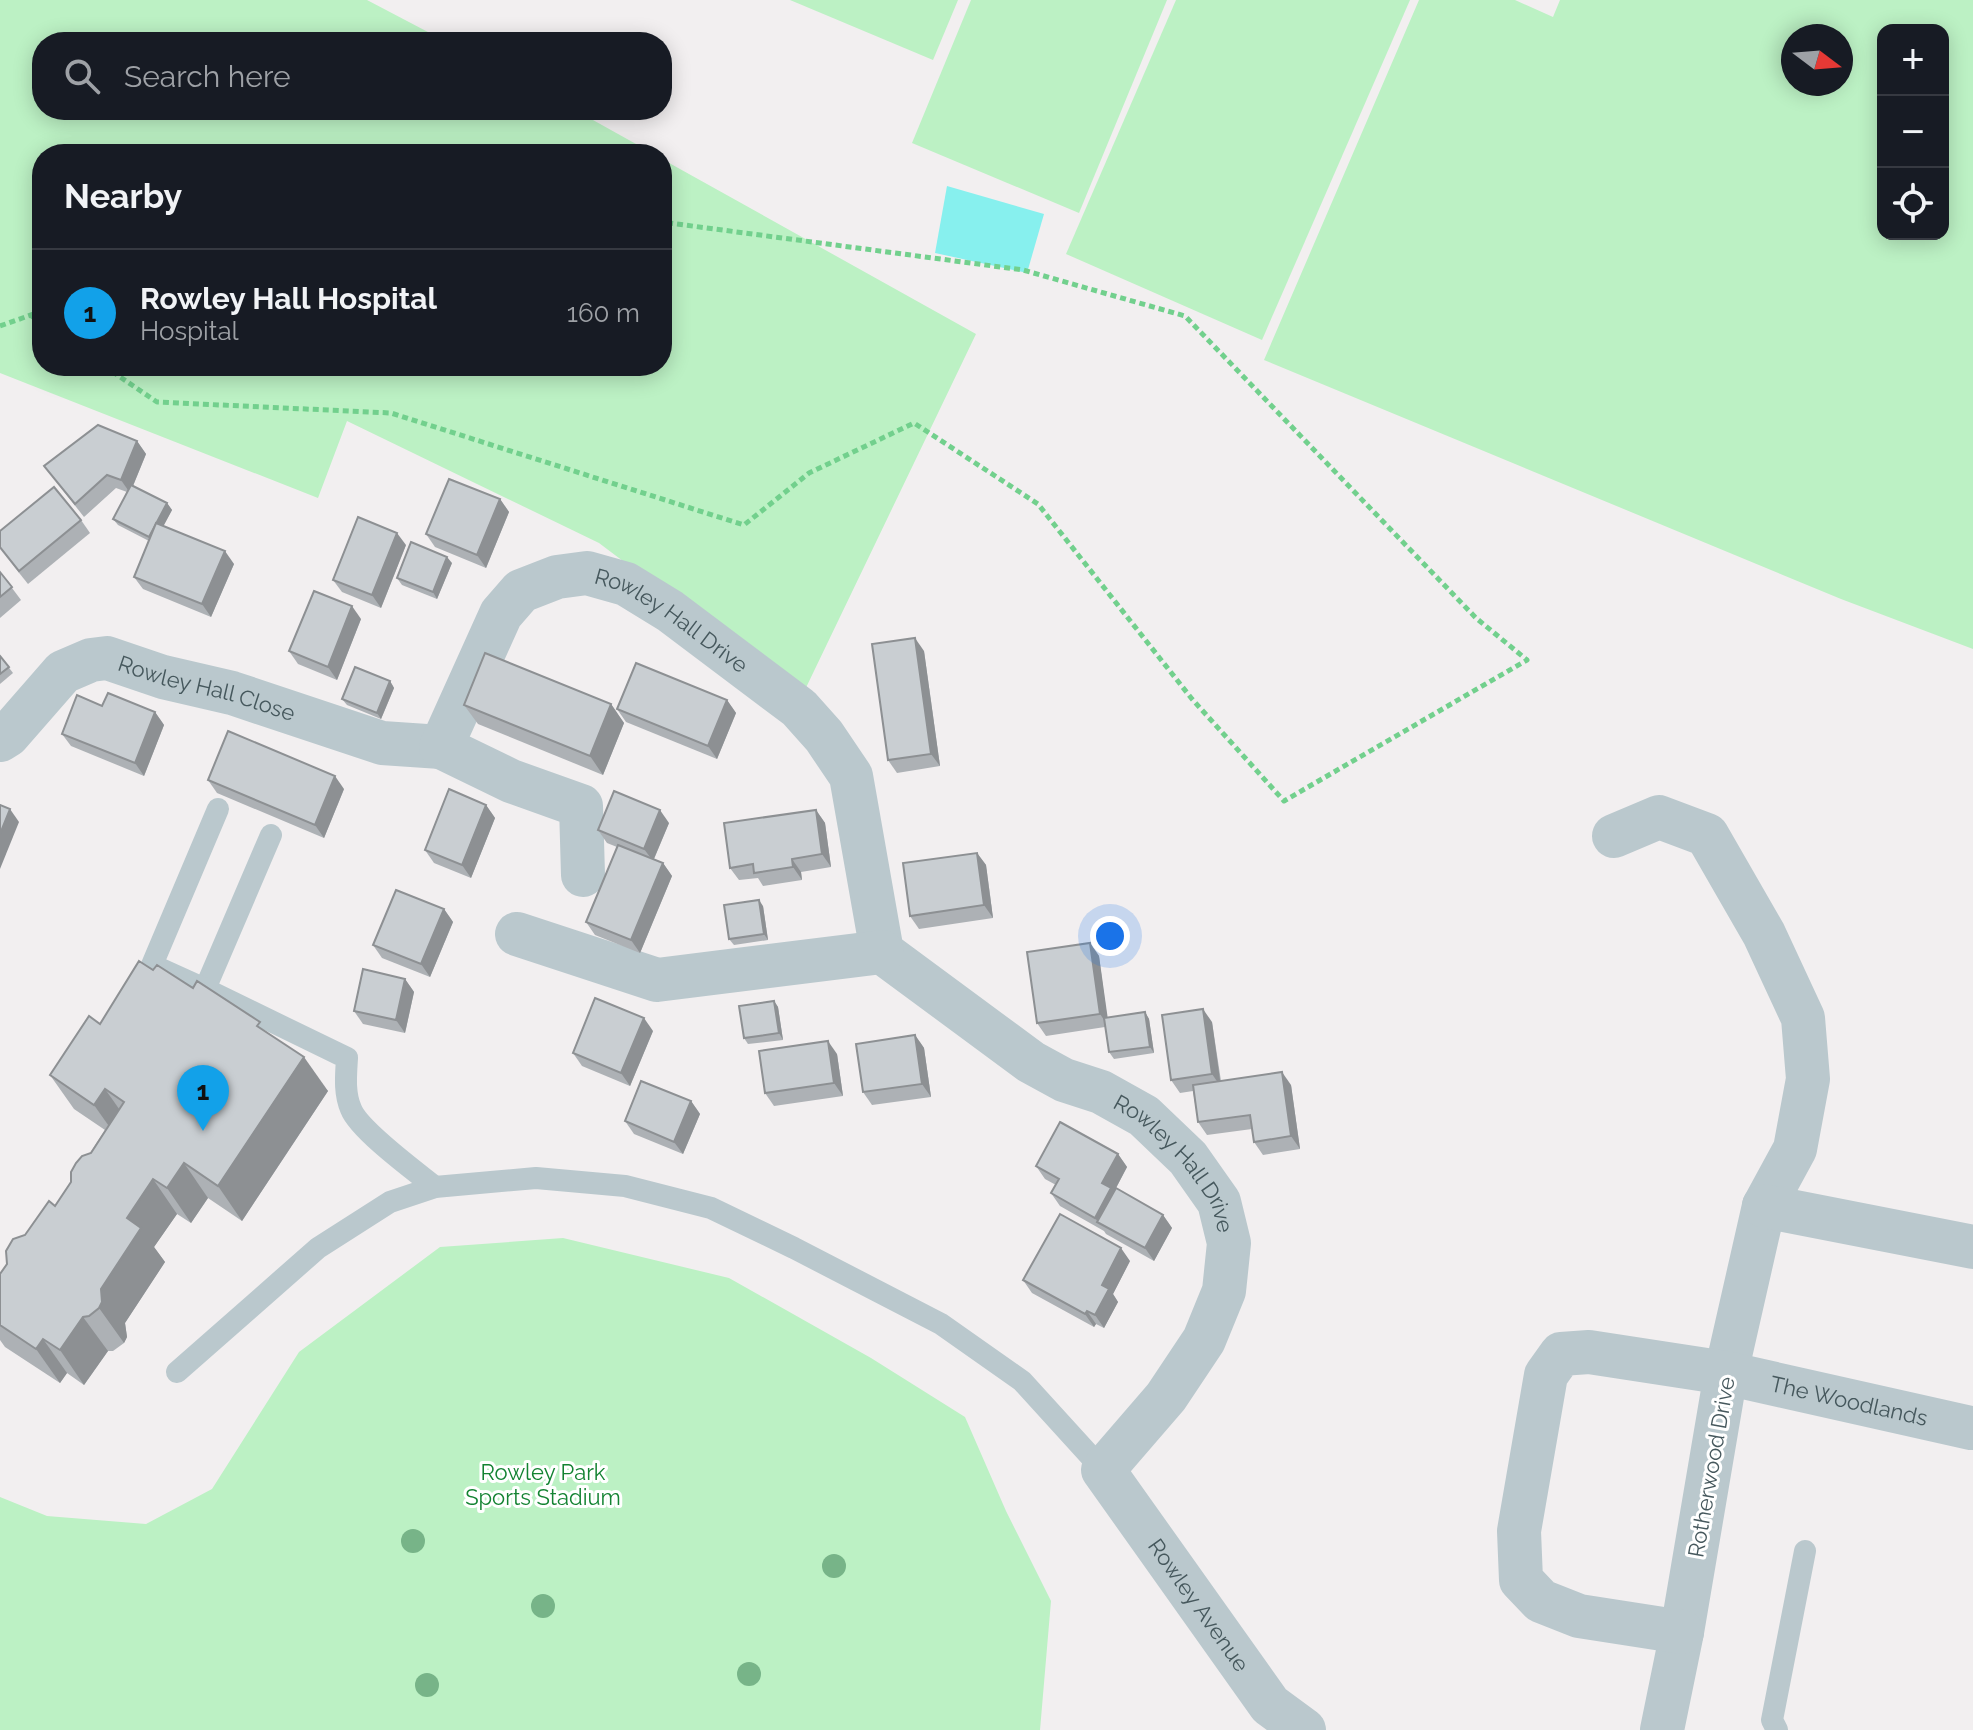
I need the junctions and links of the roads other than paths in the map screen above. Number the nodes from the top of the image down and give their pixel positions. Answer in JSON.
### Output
{"nodes":[{"id":1,"x":0,"y":740,"type":"edge"},
{"id":2,"x":441,"y":747,"type":"junction"},
{"id":3,"x":218,"y":809,"type":"dead end"},
{"id":4,"x":271,"y":835,"type":"dead end"},
{"id":5,"x":1614,"y":836,"type":"dead end"},
{"id":6,"x":583,"y":875,"type":"dead end"},
{"id":7,"x":517,"y":934,"type":"dead end"},
{"id":8,"x":882,"y":952,"type":"junction"},
{"id":9,"x":205,"y":989,"type":"junction"},
{"id":10,"x":435,"y":1187,"type":"junction"},
{"id":11,"x":1764,"y":1206,"type":"junction"},
{"id":12,"x":1973,"y":1247,"type":"edge"},
{"id":13,"x":177,"y":1372,"type":"dead end"},
{"id":14,"x":1726,"y":1373,"type":"junction"},
{"id":15,"x":1971,"y":1428,"type":"edge"},
{"id":16,"x":1103,"y":1470,"type":"junction"},
{"id":17,"x":1805,"y":1551,"type":"dead end"},
{"id":18,"x":1682,"y":1632,"type":"junction"},
{"id":19,"x":1304,"y":1730,"type":"edge"},
{"id":20,"x":1662,"y":1730,"type":"edge"},
{"id":21,"x":1777,"y":1730,"type":"edge"}],
"edges":[{"from":1,"to":2,"type":"street","name":"Rowley Hall Close"},
{"from":2,"to":6,"type":"street"},
{"from":2,"to":8,"type":"street","name":"Rowley Hall Drive"},
{"from":3,"to":9,"type":"lane"},
{"from":4,"to":9,"type":"lane"},
{"from":5,"to":11,"type":"street","name":"Rotherwood Drive"},
{"from":7,"to":8,"type":"street"},
{"from":8,"to":16,"type":"street","name":"Rowley Hall Drive"},
{"from":9,"to":10,"type":"lane"},
{"from":10,"to":13,"type":"lane"},
{"from":10,"to":16,"type":"lane"},
{"from":11,"to":12,"type":"street"},
{"from":11,"to":14,"type":"street","name":"Rotherwood Drive"},
{"from":14,"to":15,"type":"street","name":"The Woodlands"},
{"from":14,"to":18,"type":"street","name":"Rotherwood Drive"},
{"from":14,"to":18,"type":"street","name":"The Woodlands"},
{"from":16,"to":19,"type":"street","name":"Rowley Avenue"},
{"from":17,"to":21,"type":"lane"},
{"from":18,"to":20,"type":"street","name":"Rotherwood Drive"}]}
